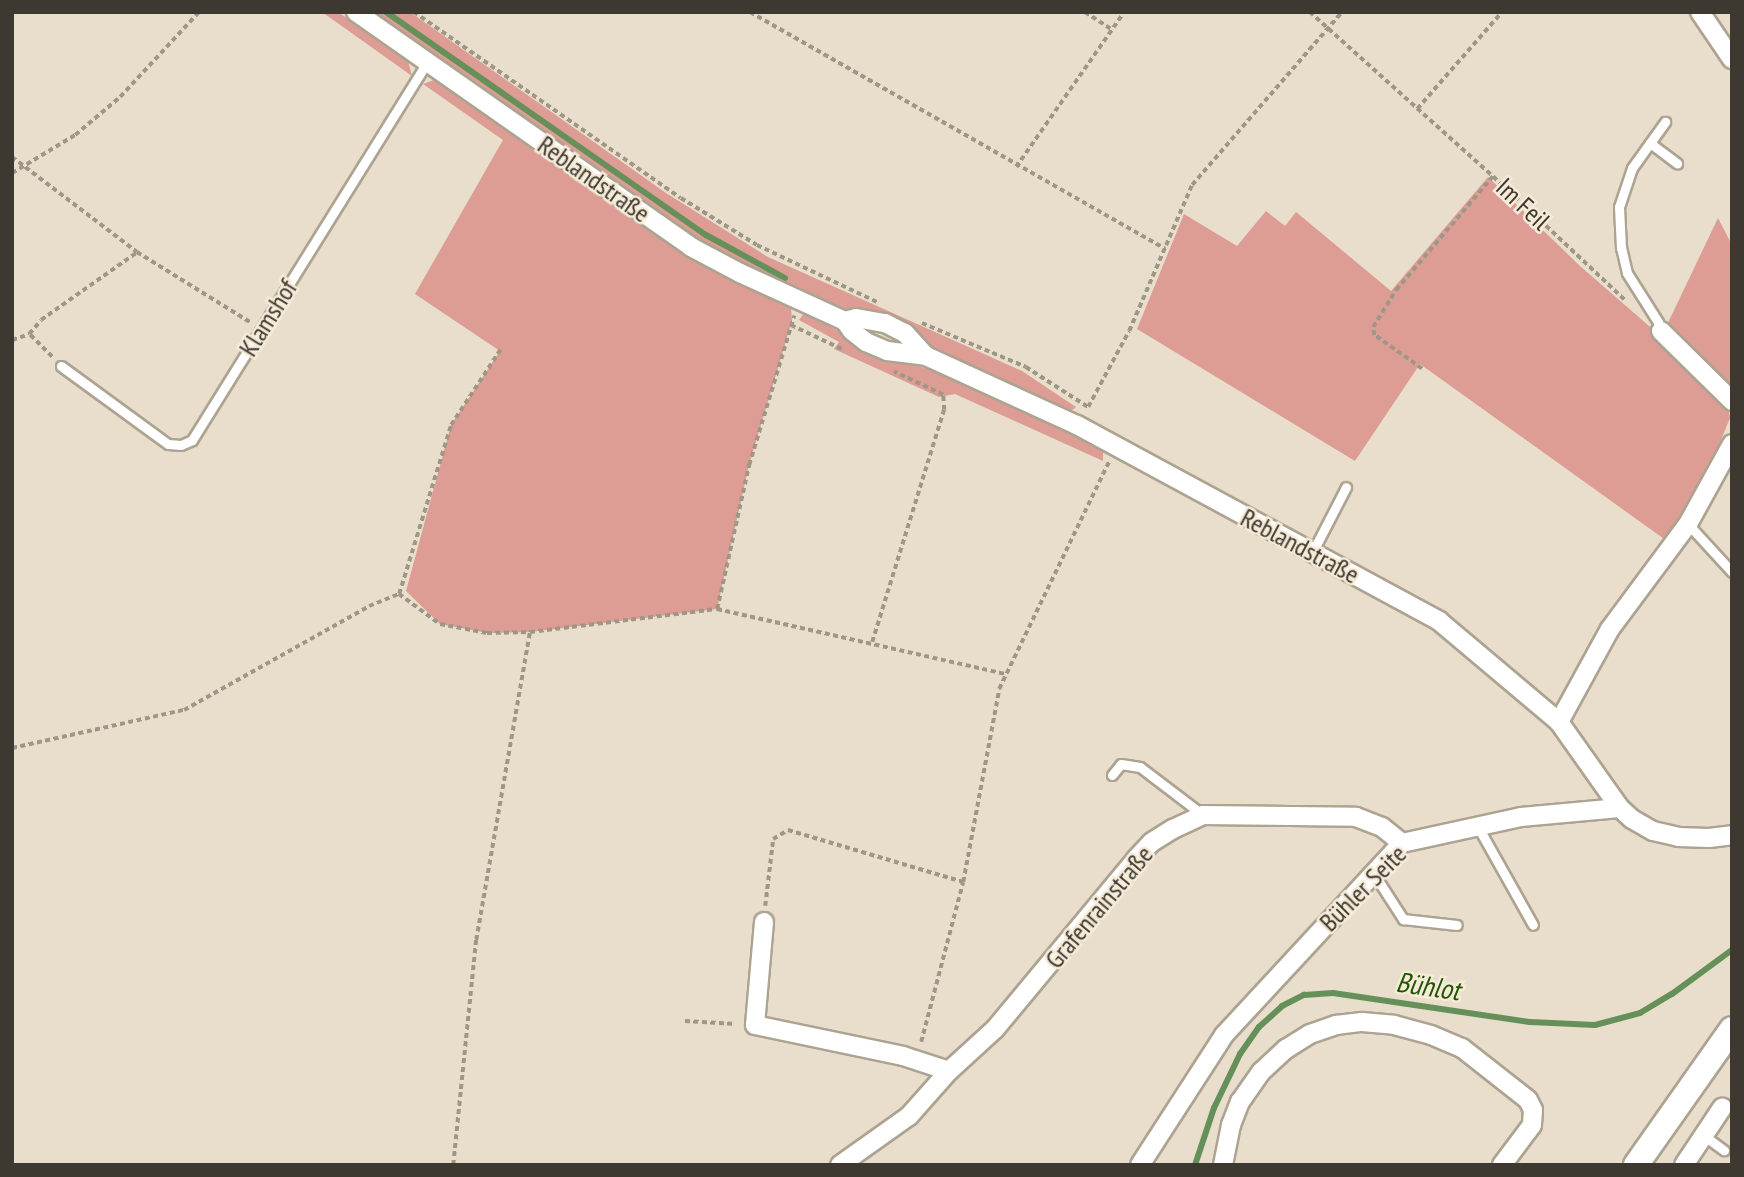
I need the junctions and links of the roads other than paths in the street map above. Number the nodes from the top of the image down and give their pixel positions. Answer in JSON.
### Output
{"nodes":[{"id":1,"x":356,"y":12,"type":"edge"},
{"id":2,"x":1700,"y":12,"type":"edge"},
{"id":3,"x":1732,"y":59,"type":"edge"},
{"id":4,"x":427,"y":63,"type":"junction"},
{"id":5,"x":1665,"y":121,"type":"dead end"},
{"id":6,"x":1650,"y":143,"type":"junction"},
{"id":7,"x":1676,"y":163,"type":"dead end"},
{"id":8,"x":845,"y":321,"type":"junction"},
{"id":9,"x":1661,"y":331,"type":"joint"},
{"id":10,"x":926,"y":356,"type":"junction"},
{"id":11,"x":61,"y":366,"type":"road end"},
{"id":12,"x":1732,"y":401,"type":"edge"},
{"id":13,"x":1732,"y":444,"type":"edge"},
{"id":14,"x":1346,"y":487,"type":"dead end"},
{"id":15,"x":1688,"y":524,"type":"junction"},
{"id":16,"x":1312,"y":553,"type":"junction"},
{"id":17,"x":1732,"y":572,"type":"edge"},
{"id":18,"x":1559,"y":722,"type":"junction"},
{"id":19,"x":1112,"y":775,"type":"dead end"},
{"id":20,"x":1620,"y":808,"type":"junction"},
{"id":21,"x":1203,"y":815,"type":"junction"},
{"id":22,"x":1478,"y":827,"type":"junction"},
{"id":23,"x":1732,"y":835,"type":"edge"},
{"id":24,"x":1402,"y":843,"type":"junction"},
{"id":25,"x":1373,"y":872,"type":"junction"},
{"id":26,"x":764,"y":922,"type":"road end"},
{"id":27,"x":1457,"y":925,"type":"dead end"},
{"id":28,"x":1533,"y":925,"type":"dead end"},
{"id":29,"x":1732,"y":1029,"type":"edge"},
{"id":30,"x":949,"y":1071,"type":"junction"},
{"id":31,"x":1722,"y":1108,"type":"dead end"},
{"id":32,"x":1703,"y":1135,"type":"junction"},
{"id":33,"x":1724,"y":1150,"type":"dead end"},
{"id":34,"x":840,"y":1165,"type":"edge"},
{"id":35,"x":1140,"y":1165,"type":"edge"},
{"id":36,"x":1223,"y":1165,"type":"edge"},
{"id":37,"x":1502,"y":1165,"type":"edge"},
{"id":38,"x":1636,"y":1165,"type":"edge"},
{"id":39,"x":1684,"y":1165,"type":"edge"}],
"edges":[{"from":1,"to":4,"type":"street","name":"Reblandstraße"},
{"from":2,"to":3,"type":"street"},
{"from":4,"to":8,"type":"street","name":"Reblandstraße"},
{"from":4,"to":11,"type":"lane","name":"Klamshof"},
{"from":5,"to":6,"type":"lane"},
{"from":6,"to":7,"type":"lane"},
{"from":6,"to":9,"type":"lane"},
{"from":8,"to":10,"type":"street","name":"Reblandstraße"},
{"from":8,"to":10,"type":"street","name":"Reblandstraße"},
{"from":9,"to":12,"type":"street"},
{"from":10,"to":16,"type":"street","name":"Reblandstraße"},
{"from":13,"to":15,"type":"street"},
{"from":14,"to":16,"type":"lane"},
{"from":15,"to":17,"type":"lane"},
{"from":15,"to":18,"type":"street"},
{"from":16,"to":18,"type":"street","name":"Reblandstraße"},
{"from":18,"to":20,"type":"street","name":"Reblandstraße"},
{"from":19,"to":21,"type":"lane"},
{"from":20,"to":22,"type":"street","name":"Bühler Seite"},
{"from":20,"to":23,"type":"street"},
{"from":21,"to":24,"type":"street","name":"Grafenrainstraße"},
{"from":21,"to":30,"type":"street","name":"Grafenrainstraße"},
{"from":22,"to":24,"type":"street","name":"Bühler Seite"},
{"from":22,"to":28,"type":"lane"},
{"from":24,"to":25,"type":"street","name":"Bühler Seite"},
{"from":25,"to":27,"type":"lane"},
{"from":25,"to":35,"type":"street","name":"Bühler Seite"},
{"from":26,"to":30,"type":"street"},
{"from":29,"to":38,"type":"main road"},
{"from":30,"to":34,"type":"street","name":"Grafenrainstraße"},
{"from":31,"to":32,"type":"street"},
{"from":32,"to":33,"type":"lane"},
{"from":32,"to":39,"type":"street"},
{"from":36,"to":37,"type":"street"}]}
